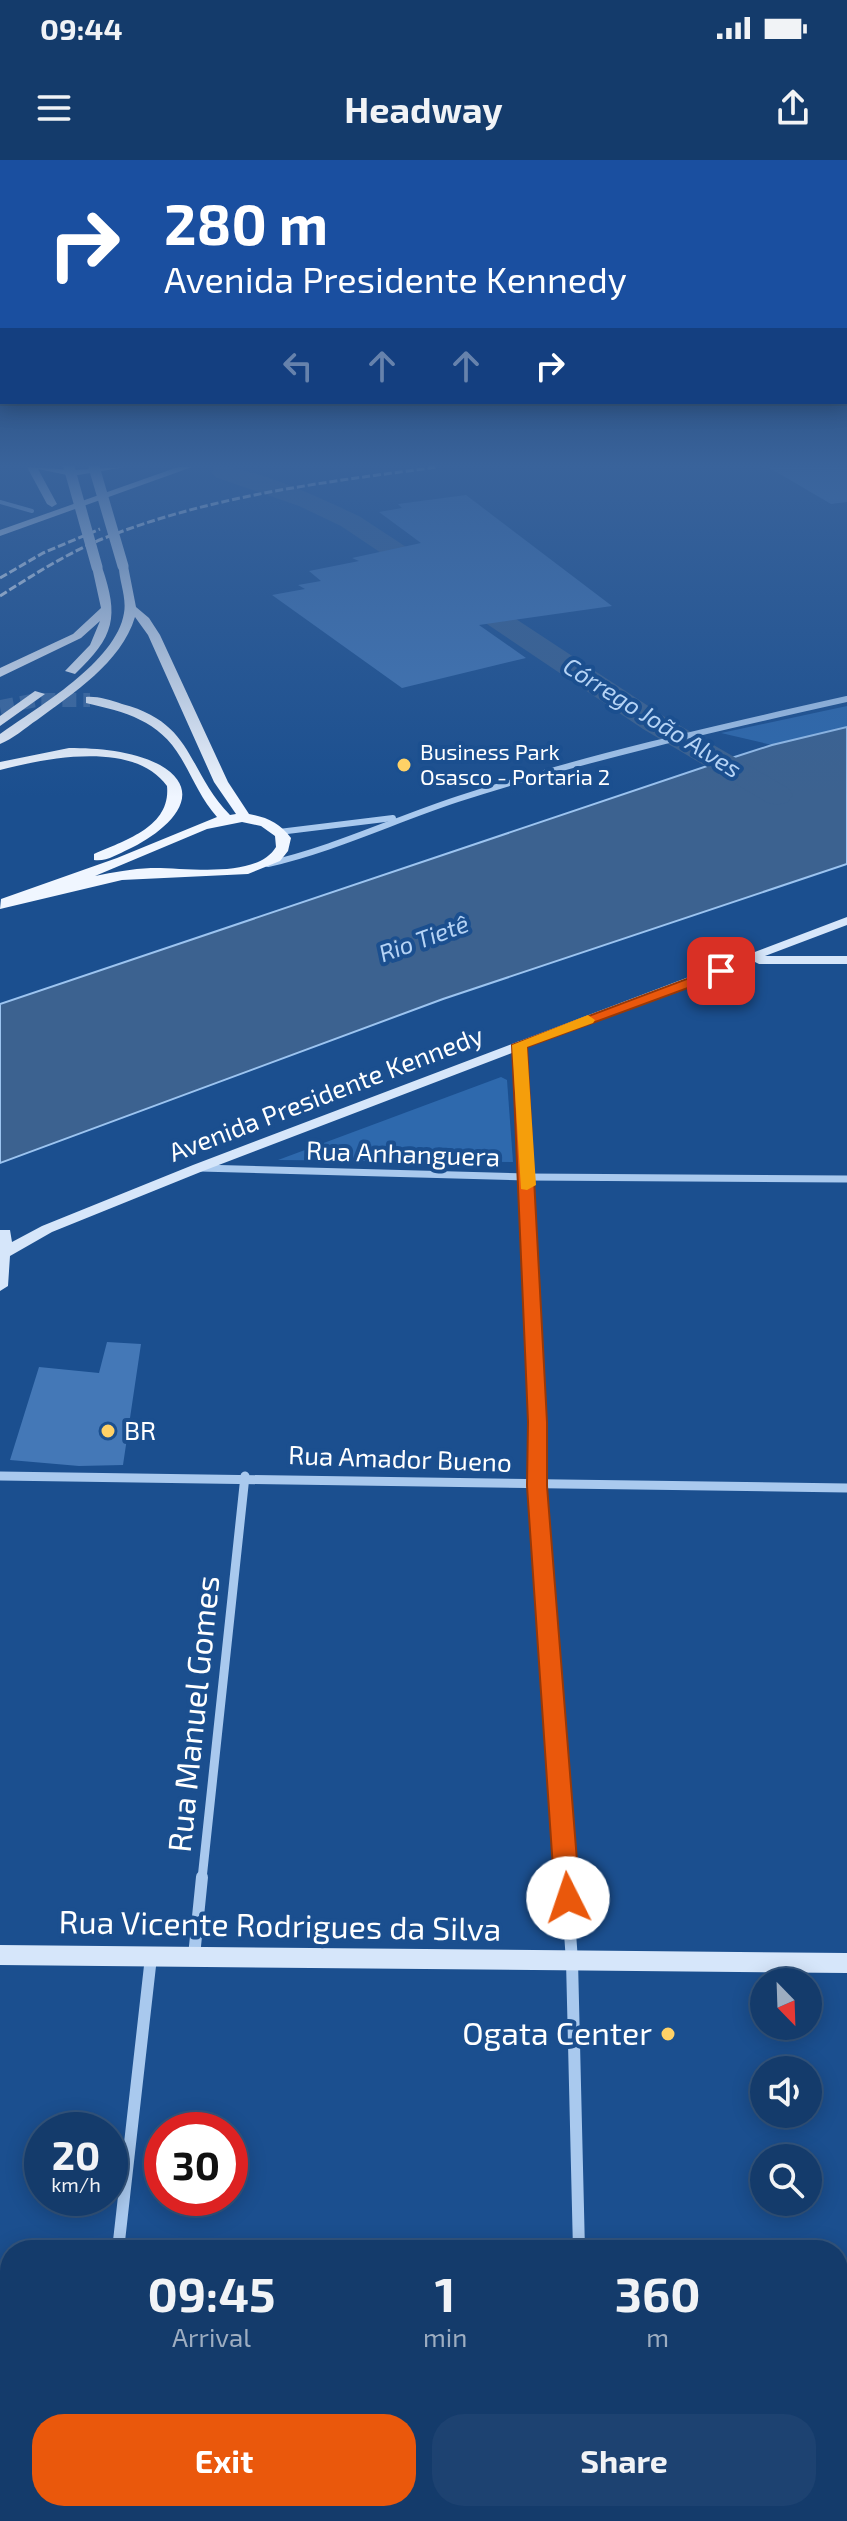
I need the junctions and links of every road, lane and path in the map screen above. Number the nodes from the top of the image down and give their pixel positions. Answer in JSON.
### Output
{"nodes":[{"id":1,"x":100,"y":577,"type":"edge"},
{"id":2,"x":125,"y":577,"type":"edge"},
{"id":3,"x":109,"y":607,"type":"junction"},
{"id":4,"x":131,"y":608,"type":"junction"},
{"id":5,"x":0,"y":673,"type":"edge"},
{"id":6,"x":847,"y":699,"type":"edge"},
{"id":7,"x":90,"y":700,"type":"tunnel mouth"},
{"id":8,"x":0,"y":722,"type":"edge"},
{"id":9,"x":0,"y":740,"type":"edge"},
{"id":10,"x":0,"y":766,"type":"edge"},
{"id":11,"x":402,"y":817,"type":"junction"},
{"id":12,"x":245,"y":818,"type":"junction"},
{"id":13,"x":227,"y":819,"type":"junction"},
{"id":14,"x":279,"y":832,"type":"junction"},
{"id":15,"x":143,"y":835,"type":"junction"},
{"id":16,"x":143,"y":853,"type":"junction"},
{"id":17,"x":265,"y":864,"type":"junction"},
{"id":18,"x":175,"y":871,"type":"junction"},
{"id":19,"x":3,"y":904,"type":"edge"},
{"id":20,"x":847,"y":921,"type":"edge"},
{"id":21,"x":750,"y":960,"type":"junction"},
{"id":22,"x":847,"y":960,"type":"edge"},
{"id":23,"x":519,"y":1045,"type":"junction"},
{"id":24,"x":198,"y":1168,"type":"junction"},
{"id":25,"x":527,"y":1177,"type":"junction"},
{"id":26,"x":847,"y":1179,"type":"edge"},
{"id":27,"x":47,"y":1229,"type":"junction"},
{"id":28,"x":2,"y":1234,"type":"edge"},
{"id":29,"x":3,"y":1254,"type":"edge"},
{"id":30,"x":0,"y":1286,"type":"edge"},
{"id":31,"x":0,"y":1476,"type":"edge"},
{"id":32,"x":245,"y":1476,"type":"junction"},
{"id":33,"x":537,"y":1486,"type":"junction"},
{"id":34,"x":847,"y":1488,"type":"edge"},
{"id":35,"x":0,"y":1955,"type":"edge"},
{"id":36,"x":151,"y":1957,"type":"junction"},
{"id":37,"x":194,"y":1957,"type":"junction"},
{"id":38,"x":572,"y":1961,"type":"junction"},
{"id":39,"x":847,"y":1963,"type":"edge"},
{"id":40,"x":119,"y":2240,"type":"edge"},
{"id":41,"x":579,"y":2240,"type":"edge"}],
"edges":[{"from":1,"to":3,"type":"main road","bridge":true},
{"from":2,"to":4,"type":"main road","bridge":true},
{"from":3,"to":5,"type":"main road"},
{"from":3,"to":8,"type":"main road"},
{"from":4,"to":9,"type":"main road"},
{"from":4,"to":12,"type":"main road"},
{"from":6,"to":11,"type":"street"},
{"from":7,"to":13,"type":"main road"},
{"from":10,"to":15,"type":"main road"},
{"from":11,"to":14,"type":"street"},
{"from":11,"to":17,"type":"street"},
{"from":12,"to":13,"type":"main road"},
{"from":12,"to":14,"type":"main road"},
{"from":13,"to":16,"type":"main road"},
{"from":14,"to":17,"type":"main road"},
{"from":15,"to":16,"type":"main road"},
{"from":15,"to":19,"type":"main road"},
{"from":16,"to":18,"type":"main road"},
{"from":16,"to":19,"type":"main road"},
{"from":17,"to":18,"type":"main road"},
{"from":18,"to":19,"type":"main road"},
{"from":20,"to":21,"type":"main road","name":"Avenida Presidente Kennedy"},
{"from":21,"to":22,"type":"main road"},
{"from":21,"to":23,"type":"main road","name":"Avenida Presidente Kennedy"},
{"from":23,"to":24,"type":"main road","name":"Avenida Presidente Kennedy"},
{"from":23,"to":25,"type":"street"},
{"from":24,"to":25,"type":"street","name":"Rua Anhanguera"},
{"from":24,"to":27,"type":"main road","name":"Avenida Presidente Kennedy"},
{"from":25,"to":26,"type":"street","name":"Rua Anhanguera"},
{"from":25,"to":33,"type":"street"},
{"from":27,"to":28,"type":"main road","name":"Avenida Presidente Kennedy"},
{"from":27,"to":29,"type":"main road","name":"Avenida Presidente Kennedy"},
{"from":28,"to":29,"type":"main road"},
{"from":29,"to":30,"type":"main road"},
{"from":31,"to":32,"type":"street","name":"Rua Amador Bueno"},
{"from":32,"to":33,"type":"street","name":"Rua Amador Bueno"},
{"from":32,"to":37,"type":"street","name":"Rua Manuel Gomes"},
{"from":33,"to":34,"type":"street","name":"Rua Amador Bueno"},
{"from":33,"to":38,"type":"street"},
{"from":35,"to":36,"type":"main road","name":"Rua Vicente Rodrigues da Silva"},
{"from":36,"to":37,"type":"main road","name":"Rua Vicente Rodrigues da Silva"},
{"from":36,"to":40,"type":"street"},
{"from":37,"to":38,"type":"main road","name":"Rua Vicente Rodrigues da Silva"},
{"from":38,"to":39,"type":"main road","name":"Rua Vicente Rodrigues da Silva"},
{"from":38,"to":41,"type":"street"}]}
